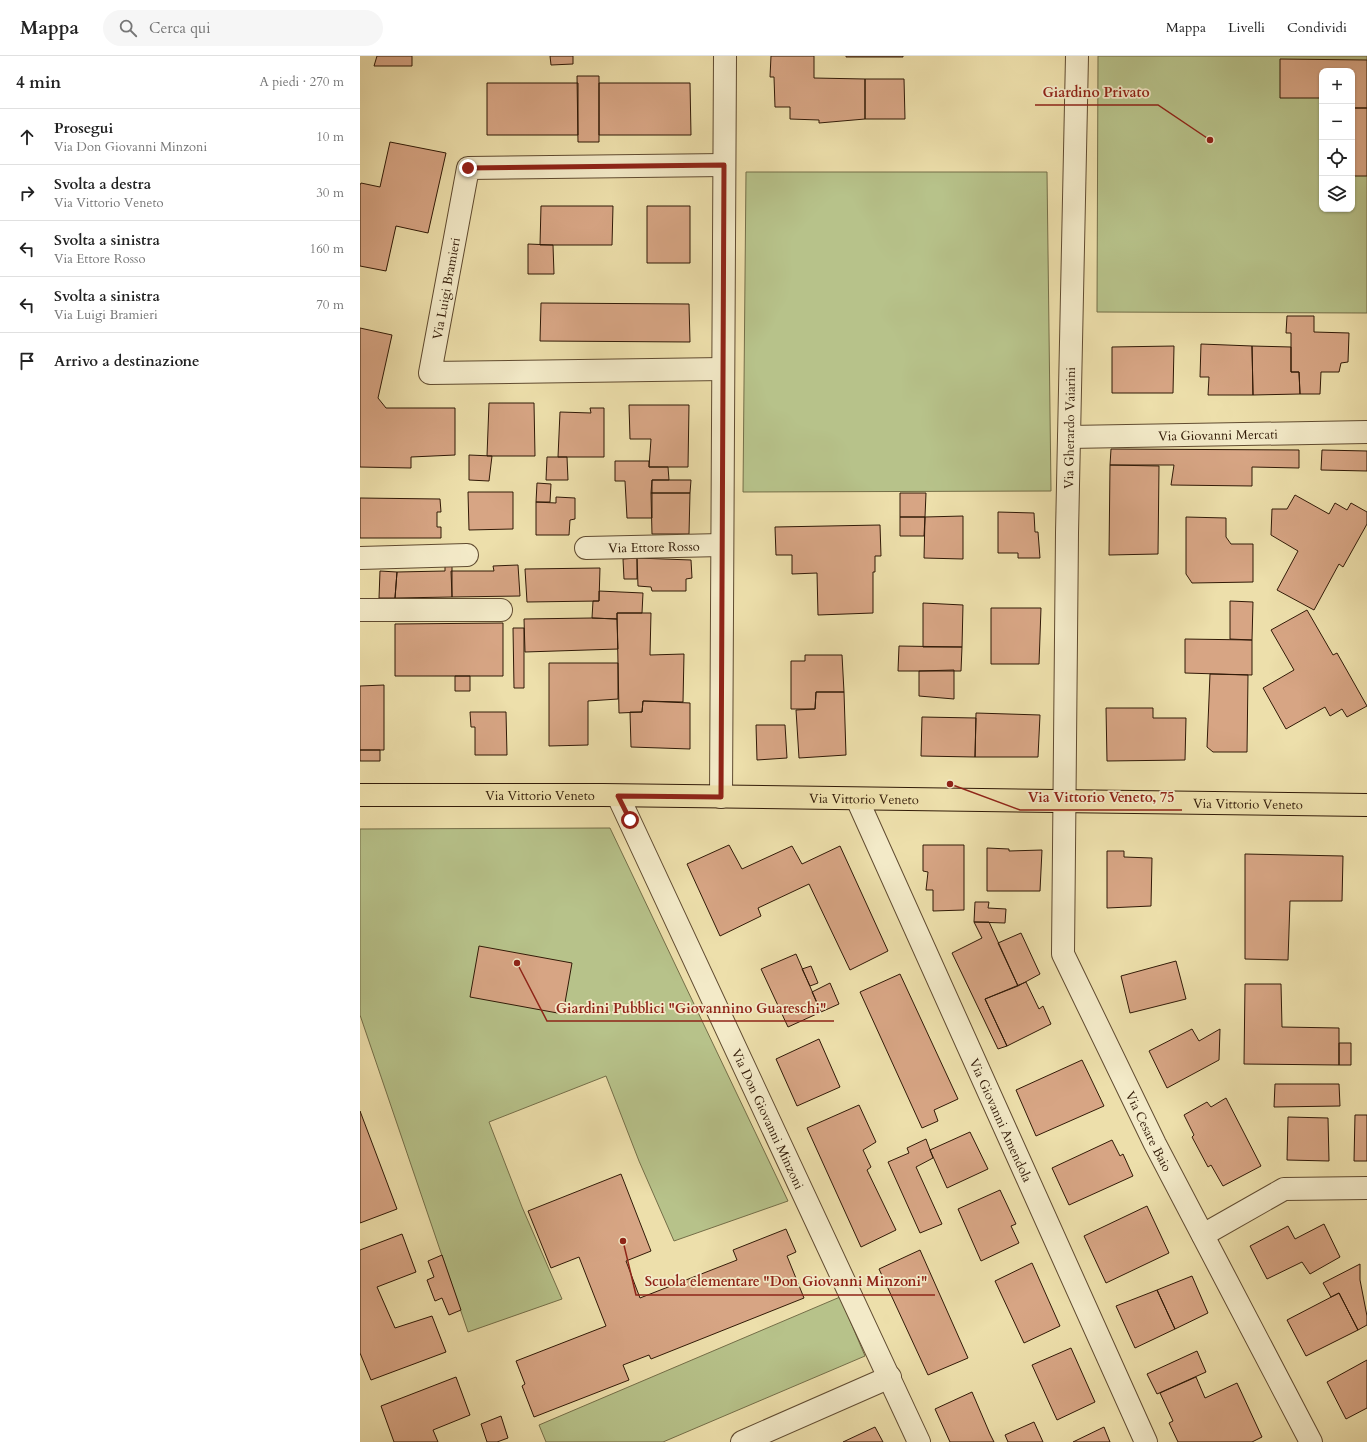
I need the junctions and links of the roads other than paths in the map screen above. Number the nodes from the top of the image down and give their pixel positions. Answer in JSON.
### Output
{"nodes":[{"id":1,"x":725,"y":56,"type":"edge"},
{"id":2,"x":1077,"y":56,"type":"edge"},
{"id":3,"x":724,"y":165,"type":"junction"},
{"id":4,"x":723,"y":369,"type":"junction"},
{"id":5,"x":1367,"y":432,"type":"edge"},
{"id":6,"x":1069,"y":438,"type":"junction"},
{"id":7,"x":722,"y":545,"type":"junction"},
{"id":8,"x":586,"y":548,"type":"dead end"},
{"id":9,"x":467,"y":555,"type":"dead end"},
{"id":10,"x":360,"y":558,"type":"edge"},
{"id":11,"x":360,"y":610,"type":"edge"},
{"id":12,"x":500,"y":610,"type":"dead end"},
{"id":13,"x":360,"y":795,"type":"edge"},
{"id":14,"x":618,"y":796,"type":"junction"},
{"id":15,"x":721,"y":797,"type":"junction"},
{"id":16,"x":857,"y":799,"type":"junction"},
{"id":17,"x":1065,"y":800,"type":"junction"},
{"id":18,"x":1367,"y":805,"type":"edge"},
{"id":19,"x":1367,"y":1188,"type":"edge"},
{"id":20,"x":1203,"y":1235,"type":"junction"},
{"id":21,"x":890,"y":1377,"type":"junction"},
{"id":22,"x":742,"y":1442,"type":"edge"},
{"id":23,"x":919,"y":1442,"type":"edge"},
{"id":24,"x":1146,"y":1442,"type":"edge"},
{"id":25,"x":1312,"y":1442,"type":"edge"}],
"edges":[{"from":1,"to":3,"type":"street"},
{"from":2,"to":6,"type":"street","name":"Via Gherardo Vaiarini"},
{"from":3,"to":4,"type":"street"},
{"from":3,"to":4,"type":"street","name":"Via Luigi Bramieri"},
{"from":4,"to":7,"type":"street"},
{"from":5,"to":6,"type":"street","name":"Via Giovanni Mercati"},
{"from":6,"to":17,"type":"street","name":"Via Gherardo Vaiarini"},
{"from":7,"to":8,"type":"street","name":"Via Ettore Rosso"},
{"from":7,"to":15,"type":"street"},
{"from":9,"to":10,"type":"street"},
{"from":11,"to":12,"type":"street"},
{"from":13,"to":14,"type":"main road","name":"Via Vittorio Veneto"},
{"from":14,"to":15,"type":"main road","name":"Via Vittorio Veneto"},
{"from":14,"to":21,"type":"street","name":"Via Don Giovanni Minzoni"},
{"from":15,"to":16,"type":"main road","name":"Via Vittorio Veneto"},
{"from":16,"to":17,"type":"main road","name":"Via Vittorio Veneto"},
{"from":16,"to":24,"type":"street","name":"Via Giovanni Amendola"},
{"from":17,"to":18,"type":"main road","name":"Via Vittorio Veneto"},
{"from":17,"to":20,"type":"street","name":"Via Cesare Baio"},
{"from":19,"to":20,"type":"street"},
{"from":20,"to":25,"type":"street","name":"Via Cesare Baio"},
{"from":21,"to":22,"type":"street"},
{"from":21,"to":23,"type":"street","name":"Via Don Giovanni Minzoni"}]}
